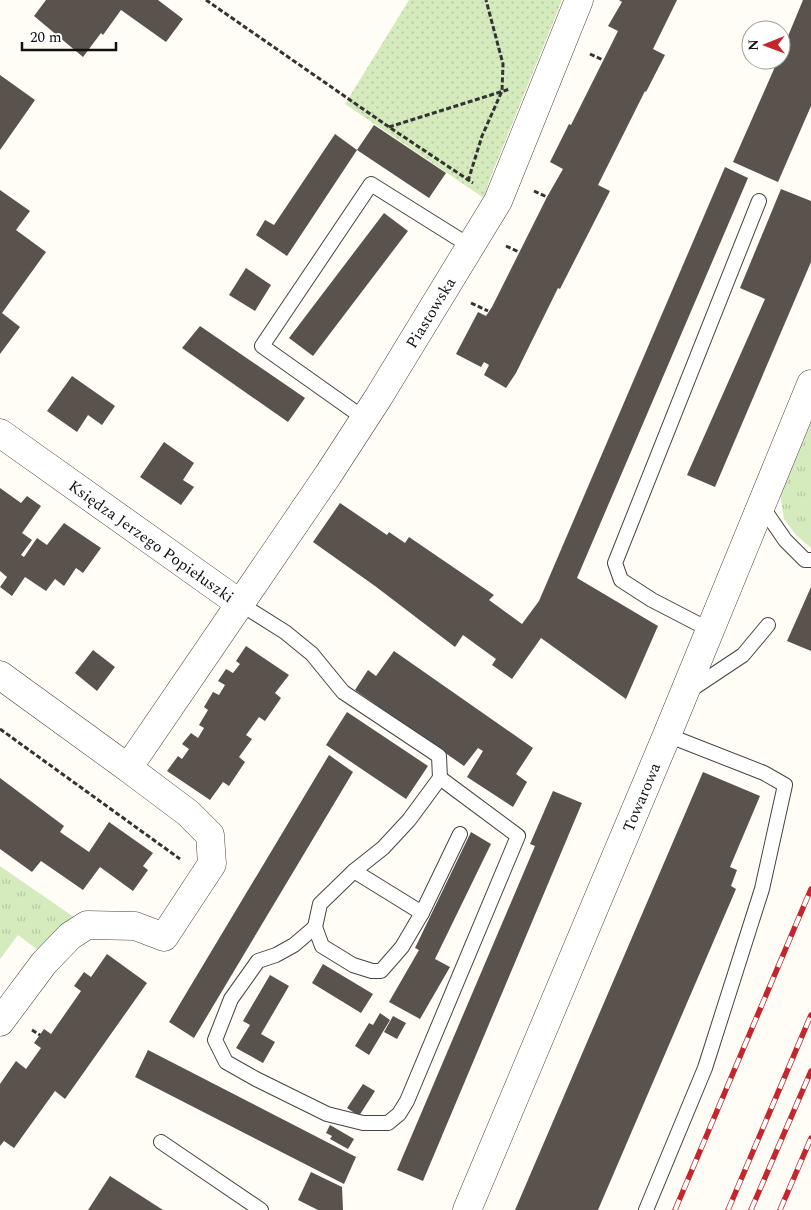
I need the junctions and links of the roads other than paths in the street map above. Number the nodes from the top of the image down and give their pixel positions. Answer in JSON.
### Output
{"nodes":[{"id":1,"x":579,"y":0,"type":"edge"},
{"id":2,"x":759,"y":202,"type":"dead end"},
{"id":3,"x":470,"y":246,"type":"junction"},
{"id":4,"x":811,"y":384,"type":"edge"},
{"id":5,"x":365,"y":419,"type":"junction"},
{"id":6,"x":0,"y":433,"type":"edge"},
{"id":7,"x":761,"y":506,"type":"junction"},
{"id":8,"x":811,"y":560,"type":"edge"},
{"id":9,"x":239,"y":603,"type":"junction"},
{"id":10,"x":768,"y":625,"type":"dead end"},
{"id":11,"x":710,"y":630,"type":"junction"},
{"id":12,"x":0,"y":675,"type":"edge"},
{"id":13,"x":683,"y":695,"type":"junction"},
{"id":14,"x":667,"y":735,"type":"junction"},
{"id":15,"x":128,"y":768,"type":"junction"},
{"id":16,"x":440,"y":778,"type":"junction"},
{"id":17,"x":460,"y":834,"type":"dead end"},
{"id":18,"x":354,"y":871,"type":"junction"},
{"id":19,"x":422,"y":913,"type":"junction"},
{"id":20,"x":315,"y":927,"type":"junction"},
{"id":21,"x":0,"y":1022,"type":"edge"},
{"id":22,"x":161,"y":1142,"type":"dead end"},
{"id":23,"x":261,"y":1210,"type":"edge"},
{"id":24,"x":467,"y":1210,"type":"edge"},
{"id":25,"x":646,"y":1210,"type":"edge"}],
"edges":[{"from":1,"to":3,"type":"street","name":"Piastowska"},
{"from":2,"to":11,"type":"lane"},
{"from":3,"to":5,"type":"street","name":"Piastowska"},
{"from":3,"to":5,"type":"lane"},
{"from":4,"to":7,"type":"street","name":"Towarowa"},
{"from":5,"to":9,"type":"street","name":"Piastowska"},
{"from":6,"to":9,"type":"street","name":"Księdza Jerzego Popiełuszki"},
{"from":7,"to":8,"type":"lane"},
{"from":7,"to":11,"type":"street","name":"Towarowa"},
{"from":9,"to":15,"type":"street","name":"Księdza Jerzego Popiełuszki"},
{"from":9,"to":16,"type":"lane"},
{"from":10,"to":13,"type":"lane"},
{"from":11,"to":13,"type":"street","name":"Towarowa"},
{"from":12,"to":15,"type":"street"},
{"from":13,"to":14,"type":"street","name":"Towarowa"},
{"from":14,"to":24,"type":"street","name":"Towarowa"},
{"from":14,"to":25,"type":"lane"},
{"from":15,"to":21,"type":"street"},
{"from":16,"to":18,"type":"lane"},
{"from":16,"to":20,"type":"lane"},
{"from":17,"to":19,"type":"lane"},
{"from":18,"to":19,"type":"lane"},
{"from":18,"to":20,"type":"lane"},
{"from":19,"to":20,"type":"lane"},
{"from":22,"to":23,"type":"lane"}]}
